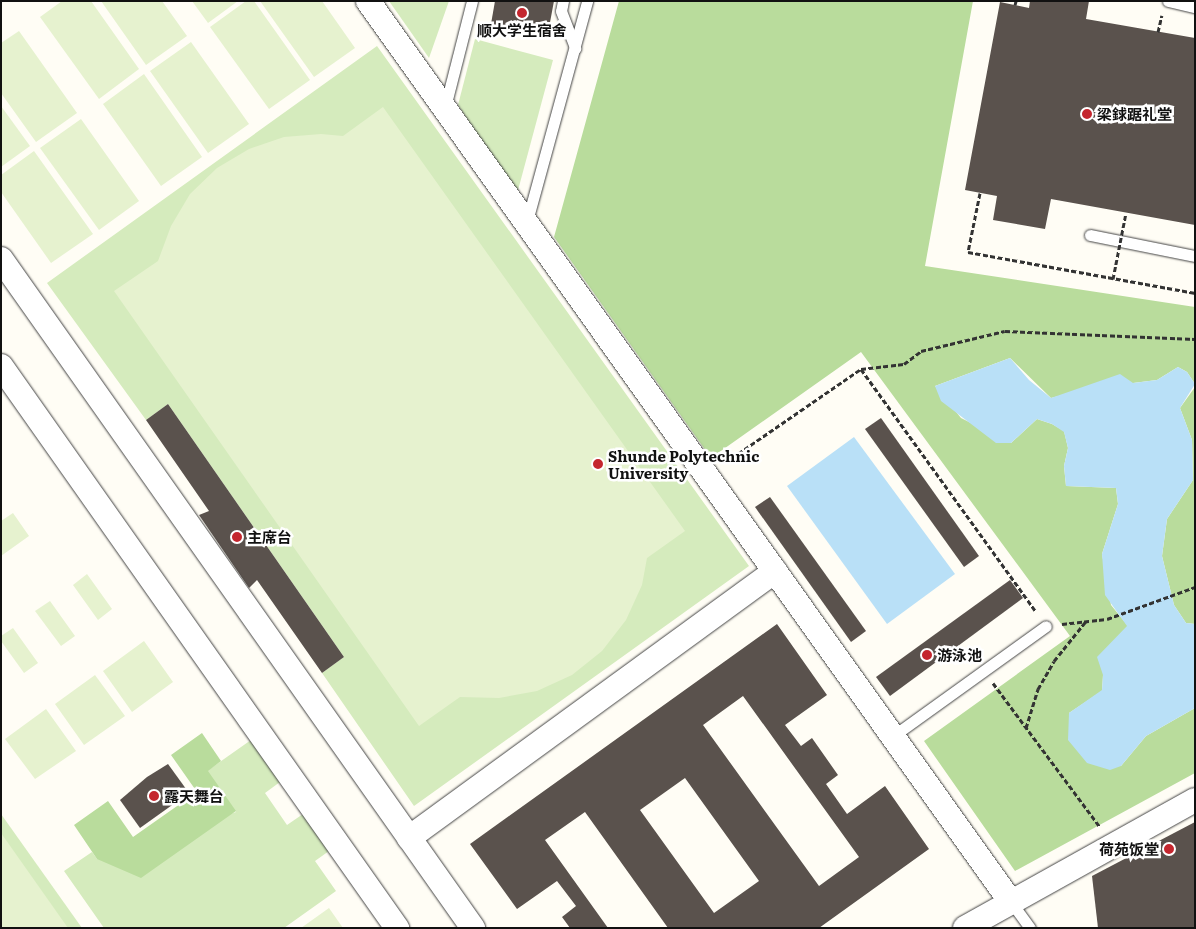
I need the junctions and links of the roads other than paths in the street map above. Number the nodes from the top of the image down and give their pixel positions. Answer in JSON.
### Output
{"nodes":[{"id":1,"x":368,"y":1,"type":"edge"},
{"id":2,"x":472,"y":1,"type":"edge"},
{"id":3,"x":563,"y":1,"type":"edge"},
{"id":4,"x":587,"y":1,"type":"edge"},
{"id":5,"x":1168,"y":1,"type":"edge"},
{"id":6,"x":1195,"y":7,"type":"edge"},
{"id":7,"x":575,"y":48,"type":"junction"},
{"id":8,"x":444,"y":109,"type":"junction"},
{"id":9,"x":526,"y":223,"type":"junction"},
{"id":10,"x":1090,"y":236,"type":"dead end"},
{"id":11,"x":1195,"y":256,"type":"edge"},
{"id":12,"x":1,"y":259,"type":"edge"},
{"id":13,"x":1,"y":366,"type":"edge"},
{"id":14,"x":775,"y":571,"type":"junction"},
{"id":15,"x":1046,"y":626,"type":"road end"},
{"id":16,"x":893,"y":736,"type":"junction"},
{"id":17,"x":1195,"y":800,"type":"edge"},
{"id":18,"x":409,"y":838,"type":"junction"},
{"id":19,"x":1011,"y":902,"type":"junction"},
{"id":20,"x":397,"y":928,"type":"edge"},
{"id":21,"x":473,"y":928,"type":"edge"},
{"id":22,"x":965,"y":928,"type":"edge"},
{"id":23,"x":1030,"y":928,"type":"edge"}],
"edges":[{"from":1,"to":8,"type":"street"},
{"from":2,"to":8,"type":"lane"},
{"from":3,"to":7,"type":"lane"},
{"from":4,"to":7,"type":"lane"},
{"from":5,"to":6,"type":"lane"},
{"from":7,"to":9,"type":"lane"},
{"from":8,"to":9,"type":"street"},
{"from":9,"to":14,"type":"street"},
{"from":10,"to":11,"type":"lane"},
{"from":12,"to":18,"type":"street"},
{"from":13,"to":20,"type":"street"},
{"from":14,"to":16,"type":"street"},
{"from":14,"to":18,"type":"street"},
{"from":15,"to":16,"type":"lane"},
{"from":16,"to":19,"type":"street"},
{"from":17,"to":19,"type":"street"},
{"from":18,"to":21,"type":"street"},
{"from":19,"to":22,"type":"street"},
{"from":19,"to":23,"type":"lane"}]}
